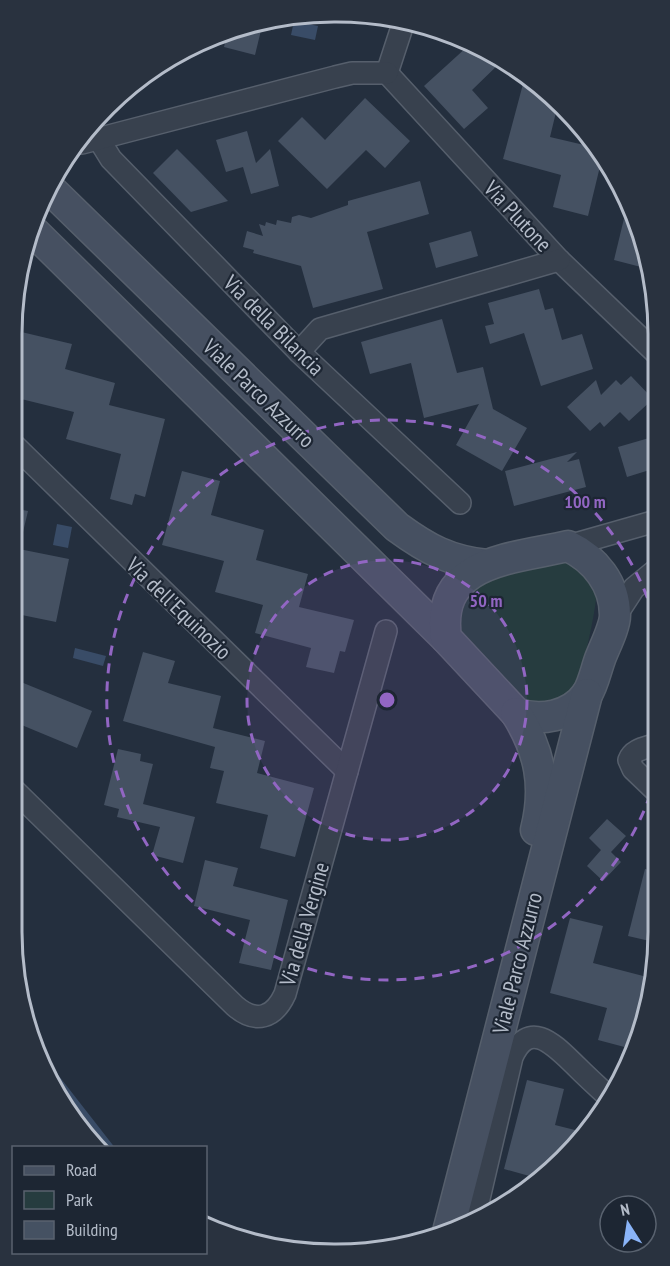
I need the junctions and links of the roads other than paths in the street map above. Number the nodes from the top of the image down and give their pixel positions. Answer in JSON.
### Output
{"nodes":[{"id":1,"x":401,"y":30,"type":"edge"},
{"id":2,"x":387,"y":73,"type":"junction"},
{"id":3,"x":90,"y":140,"type":"edge"},
{"id":4,"x":91,"y":140,"type":"edge"},
{"id":5,"x":56,"y":195,"type":"edge"},
{"id":6,"x":39,"y":236,"type":"edge"},
{"id":7,"x":559,"y":260,"type":"junction"},
{"id":8,"x":648,"y":344,"type":"edge"},
{"id":9,"x":299,"y":352,"type":"junction"},
{"id":10,"x":22,"y":453,"type":"edge"},
{"id":11,"x":460,"y":503,"type":"dead end"},
{"id":12,"x":648,"y":523,"type":"edge"},
{"id":13,"x":568,"y":546,"type":"junction"},
{"id":14,"x":487,"y":565,"type":"junction"},
{"id":15,"x":648,"y":577,"type":"edge"},
{"id":16,"x":615,"y":617,"type":"junction"},
{"id":17,"x":386,"y":631,"type":"dead end"},
{"id":18,"x":446,"y":638,"type":"junction"},
{"id":19,"x":587,"y":694,"type":"junction"},
{"id":20,"x":516,"y":713,"type":"junction"},
{"id":21,"x":648,"y":747,"type":"edge"},
{"id":22,"x":347,"y":771,"type":"junction"},
{"id":23,"x":648,"y":783,"type":"edge"},
{"id":24,"x":22,"y":798,"type":"edge"},
{"id":25,"x":603,"y":1091,"type":"edge"},
{"id":26,"x":477,"y":1209,"type":"edge"},
{"id":27,"x":451,"y":1222,"type":"edge"},
{"id":28,"x":440,"y":1225,"type":"edge"}],
"edges":[{"from":1,"to":2,"type":"street"},
{"from":2,"to":4,"type":"street"},
{"from":2,"to":7,"type":"street","name":"Via Plutone"},
{"from":3,"to":9,"type":"street","name":"Via della Bilancia"},
{"from":5,"to":14,"type":"street","name":"Viale Parco Azzurro"},
{"from":6,"to":18,"type":"street","name":"Viale Parco Azzurro"},
{"from":7,"to":8,"type":"street","name":"Via Plutone"},
{"from":7,"to":9,"type":"street"},
{"from":9,"to":11,"type":"street","name":"Via della Bilancia"},
{"from":10,"to":22,"type":"street","name":"Via dell'Equinozio"},
{"from":12,"to":13,"type":"street"},
{"from":13,"to":14,"type":"street","name":"Viale Parco Azzurro"},
{"from":13,"to":16,"type":"street"},
{"from":14,"to":18,"type":"street","name":"Viale Parco Azzurro"},
{"from":15,"to":16,"type":"street"},
{"from":16,"to":19,"type":"street","name":"Viale Parco Azzurro"},
{"from":17,"to":22,"type":"street","name":"Via della Vergine"},
{"from":18,"to":20,"type":"street","name":"Viale Parco Azzurro"},
{"from":19,"to":20,"type":"street"},
{"from":19,"to":27,"type":"street","name":"Viale Parco Azzurro"},
{"from":20,"to":28,"type":"street","name":"Viale Parco Azzurro"},
{"from":21,"to":23,"type":"street"},
{"from":22,"to":24,"type":"street","name":"Via della Vergine"},
{"from":25,"to":26,"type":"street"}]}
